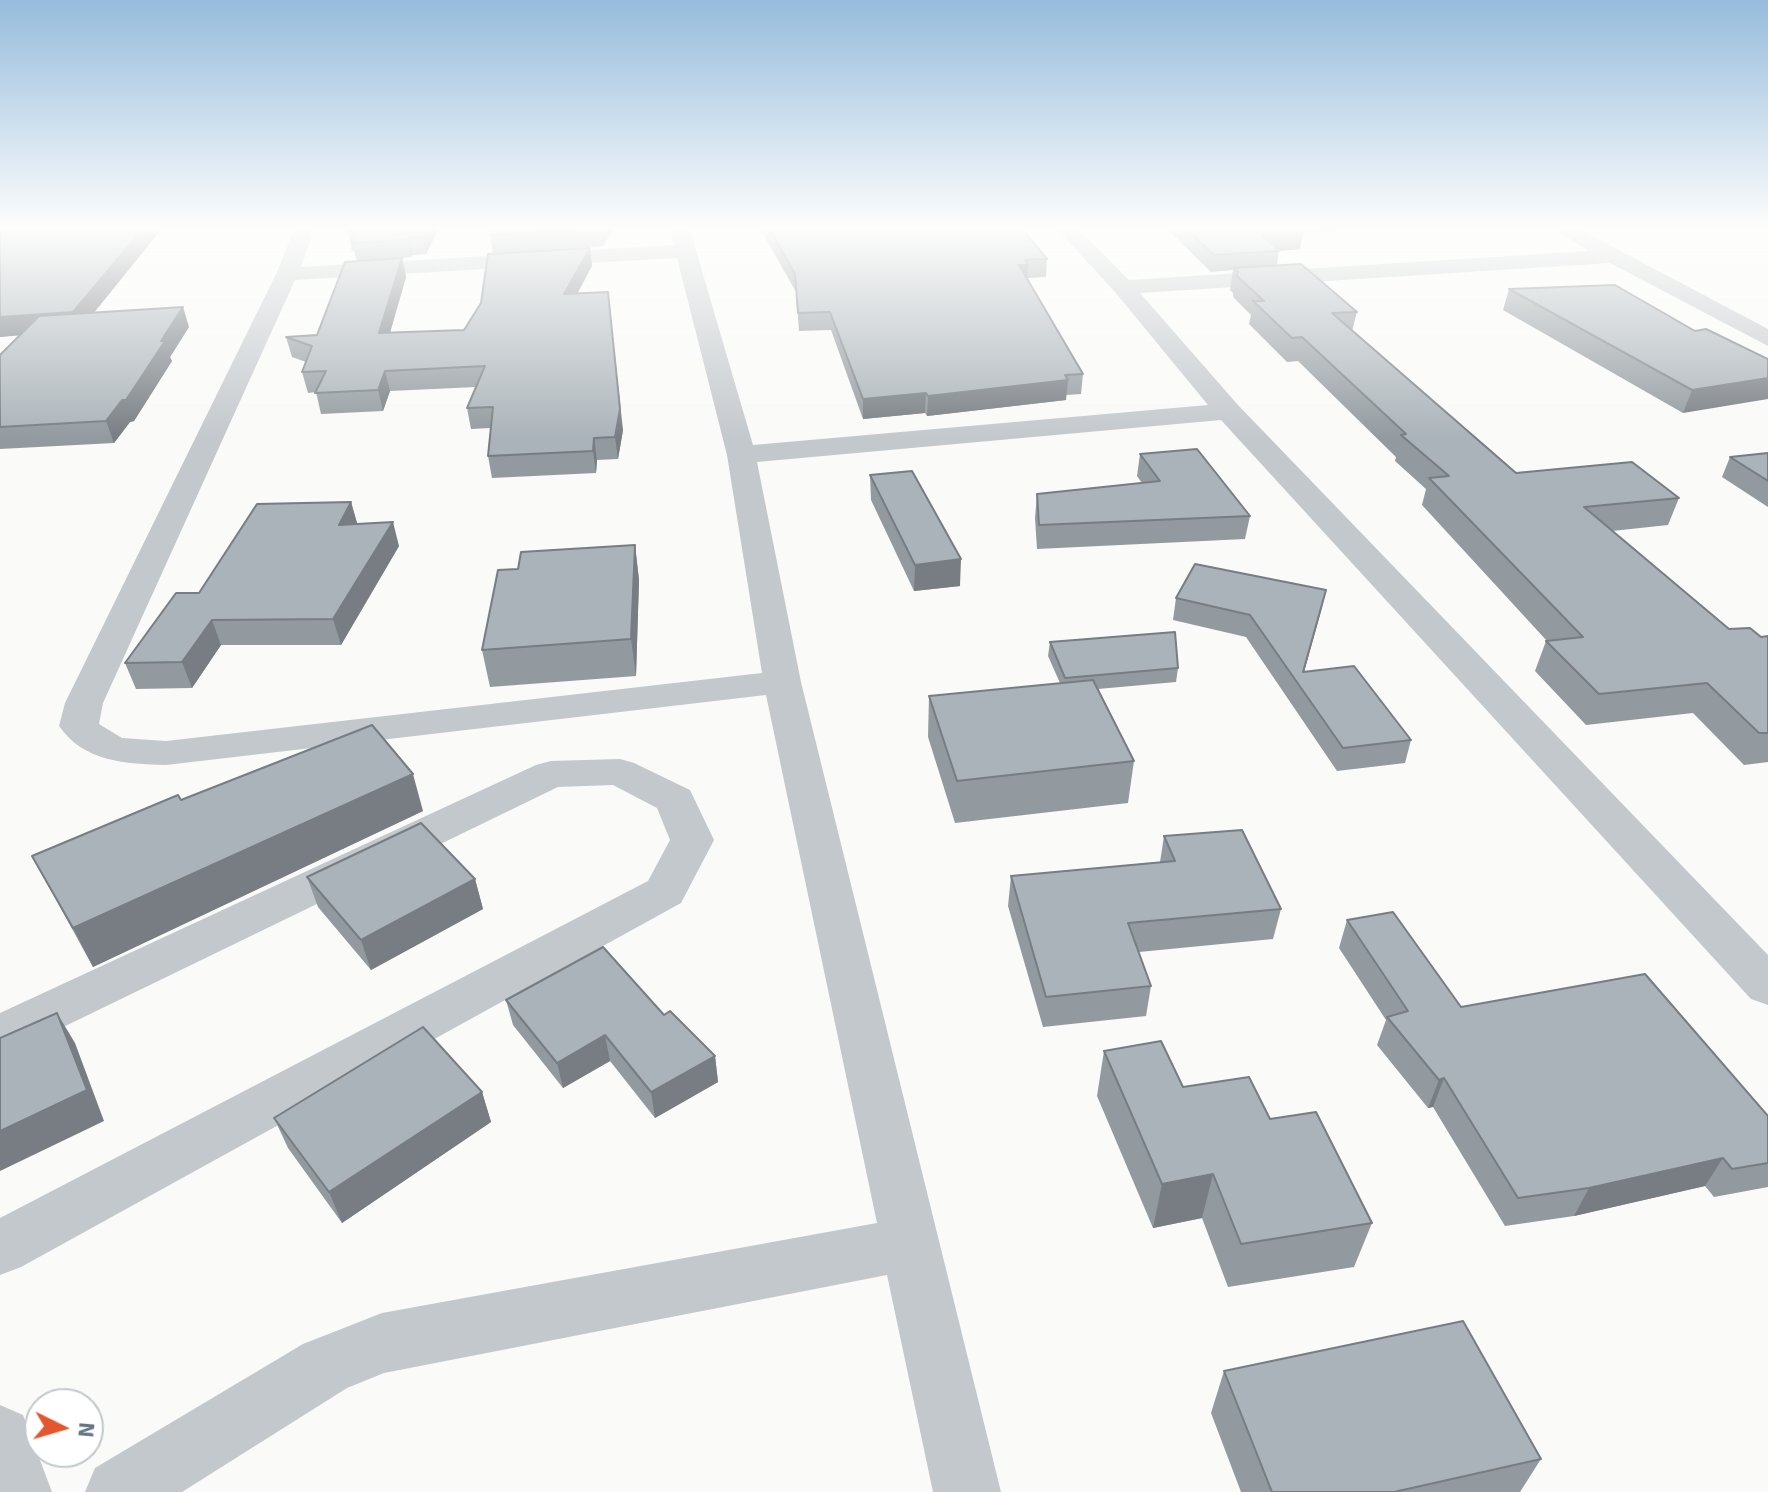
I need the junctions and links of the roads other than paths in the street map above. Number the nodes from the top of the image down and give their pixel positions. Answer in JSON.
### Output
{"nodes":[{"id":1,"x":275,"y":300,"type":"edge"},
{"id":2,"x":698,"y":300,"type":"edge"},
{"id":3,"x":1134,"y":300,"type":"edge"},
{"id":4,"x":1694,"y":300,"type":"edge"},
{"id":5,"x":1768,"y":339,"type":"edge"},
{"id":6,"x":1228,"y":411,"type":"junction"},
{"id":7,"x":741,"y":455,"type":"junction"},
{"id":8,"x":782,"y":682,"type":"junction"},
{"id":9,"x":1768,"y":986,"type":"edge"},
{"id":10,"x":0,"y":1035,"type":"edge"},
{"id":11,"x":909,"y":1244,"type":"junction"},
{"id":12,"x":0,"y":1248,"type":"edge"},
{"id":13,"x":0,"y":1438,"type":"edge"},
{"id":14,"x":128,"y":1489,"type":"edge"},
{"id":15,"x":18,"y":1492,"type":"edge"},
{"id":16,"x":967,"y":1492,"type":"edge"}],
"edges":[{"from":1,"to":8,"type":"street"},
{"from":2,"to":7,"type":"street"},
{"from":3,"to":6,"type":"street"},
{"from":4,"to":5,"type":"street"},
{"from":6,"to":7,"type":"street"},
{"from":6,"to":9,"type":"street"},
{"from":7,"to":8,"type":"street"},
{"from":8,"to":11,"type":"street"},
{"from":10,"to":12,"type":"street"},
{"from":11,"to":14,"type":"street"},
{"from":11,"to":16,"type":"street"},
{"from":13,"to":15,"type":"street"}]}
